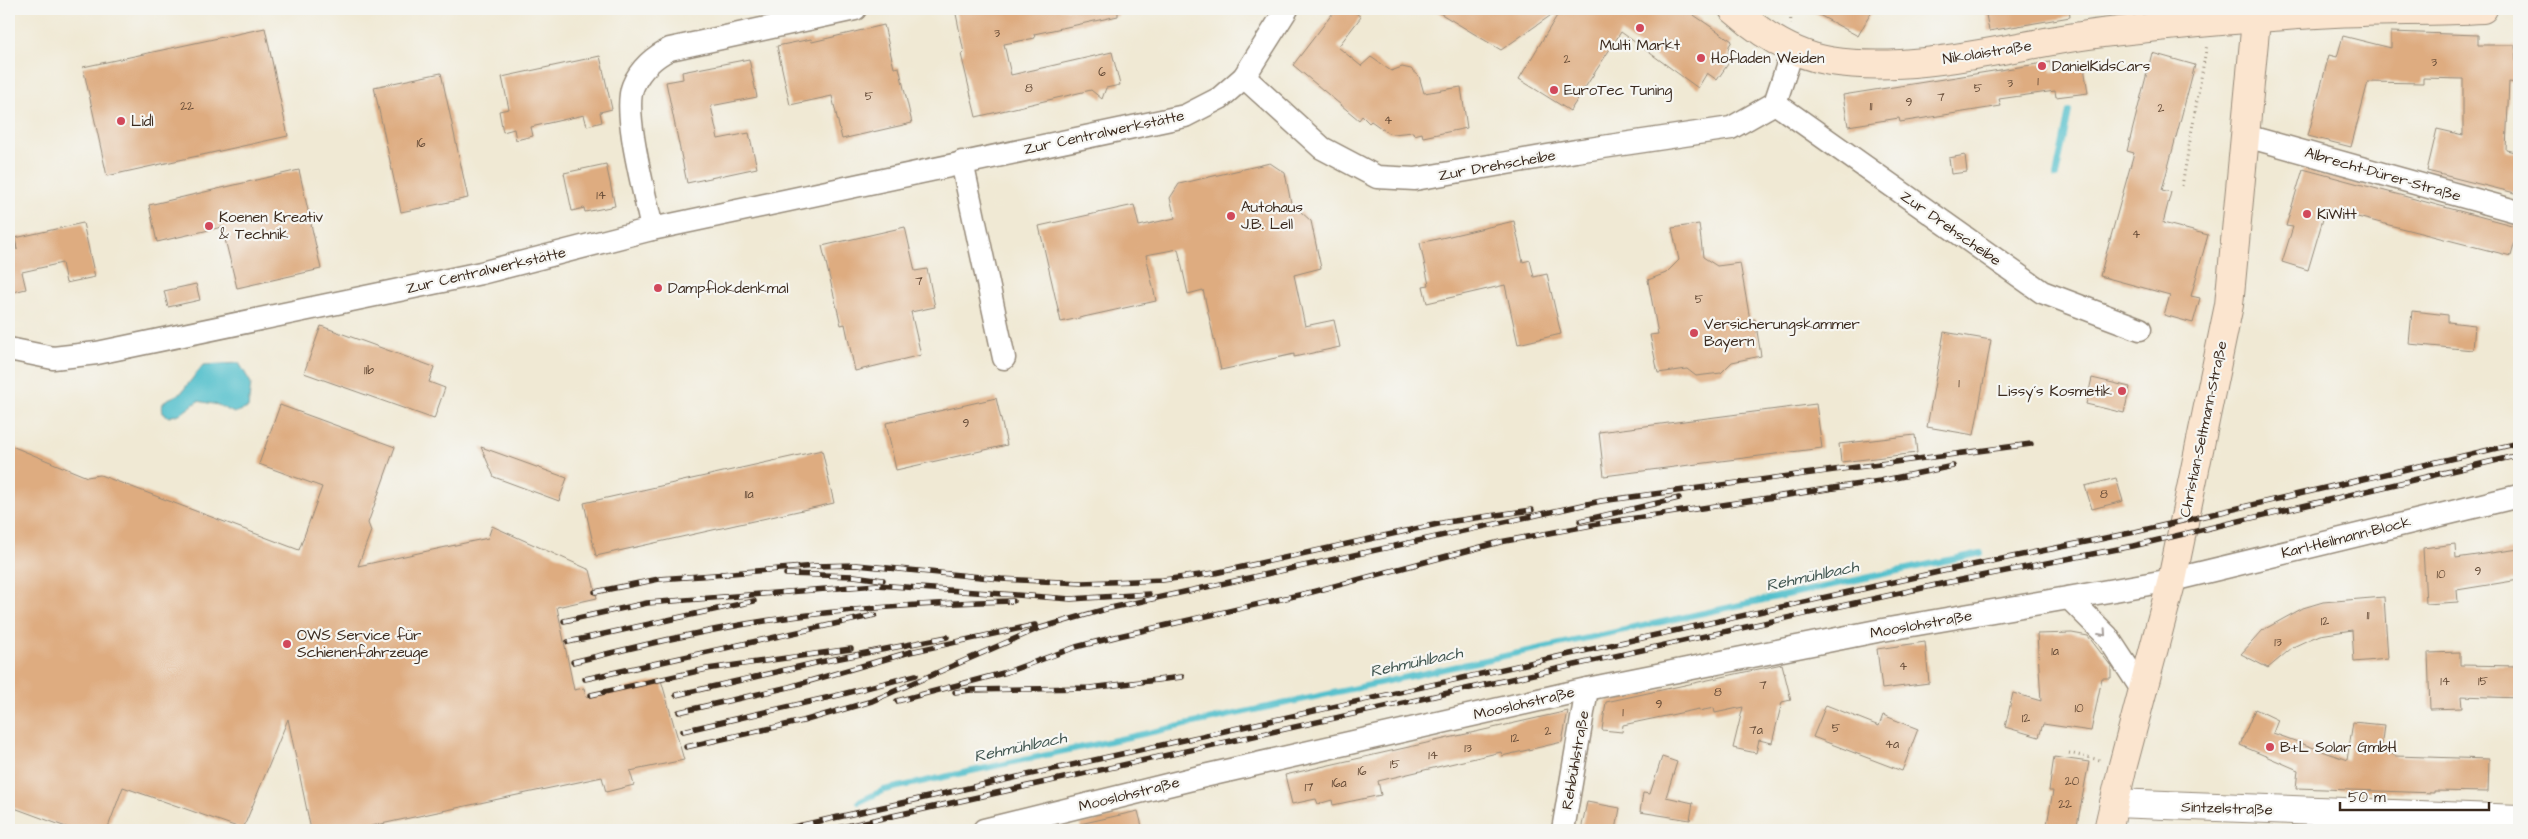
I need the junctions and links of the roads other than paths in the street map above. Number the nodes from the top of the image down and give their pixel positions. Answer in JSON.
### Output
{"nodes":[{"id":1,"x":855,"y":9,"type":"edge"},
{"id":2,"x":1287,"y":9,"type":"edge"},
{"id":3,"x":1733,"y":9,"type":"edge"},
{"id":4,"x":2484,"y":9,"type":"edge"},
{"id":5,"x":2257,"y":14,"type":"edge"},
{"id":6,"x":1792,"y":49,"type":"junction"},
{"id":7,"x":1244,"y":77,"type":"junction"},
{"id":8,"x":1775,"y":102,"type":"junction"},
{"id":9,"x":2246,"y":136,"type":"junction"},
{"id":10,"x":962,"y":162,"type":"junction"},
{"id":11,"x":2519,"y":212,"type":"edge"},
{"id":12,"x":652,"y":229,"type":"junction"},
{"id":13,"x":2140,"y":329,"type":"dead end"},
{"id":14,"x":9,"y":349,"type":"edge"},
{"id":15,"x":1004,"y":358,"type":"dead end"},
{"id":16,"x":2519,"y":496,"type":"edge"},
{"id":17,"x":2172,"y":580,"type":"junction"},
{"id":18,"x":2069,"y":598,"type":"junction"},
{"id":19,"x":1587,"y":689,"type":"junction"},
{"id":20,"x":2142,"y":691,"type":"junction"},
{"id":21,"x":2114,"y":803,"type":"junction"},
{"id":22,"x":2519,"y":819,"type":"edge"},
{"id":23,"x":984,"y":830,"type":"edge"},
{"id":24,"x":1563,"y":830,"type":"edge"},
{"id":25,"x":2108,"y":830,"type":"edge"}],
"edges":[{"from":1,"to":12,"type":"street"},
{"from":2,"to":7,"type":"street","name":"Zur Centralwerkstätte"},
{"from":3,"to":6,"type":"main road","name":"Nikolaistraße"},
{"from":4,"to":5,"type":"main road","name":"Nikolaistraße"},
{"from":5,"to":6,"type":"main road","name":"Nikolaistraße"},
{"from":5,"to":9,"type":"main road","name":"Christian-Seltmann-Straße"},
{"from":6,"to":8,"type":"street"},
{"from":7,"to":8,"type":"street","name":"Zur Drehscheibe"},
{"from":7,"to":10,"type":"street","name":"Zur Centralwerkstätte"},
{"from":8,"to":13,"type":"street","name":"Zur Drehscheibe"},
{"from":9,"to":11,"type":"street","name":"Albrecht-Dürer-Straße"},
{"from":9,"to":17,"type":"main road","name":"Christian-Seltmann-Straße"},
{"from":10,"to":12,"type":"street","name":"Zur Centralwerkstätte"},
{"from":10,"to":15,"type":"street"},
{"from":12,"to":14,"type":"street","name":"Zur Centralwerkstätte"},
{"from":16,"to":17,"type":"street","name":"Karl-Heilmann-Block"},
{"from":17,"to":18,"type":"street","name":"Mooslohstraße"},
{"from":17,"to":20,"type":"main road","name":"Christian-Seltmann-Straße"},
{"from":18,"to":19,"type":"street","name":"Mooslohstraße"},
{"from":18,"to":20,"type":"street","one_way":true},
{"from":19,"to":23,"type":"street","name":"Mooslohstraße"},
{"from":19,"to":24,"type":"street","name":"Rehbühlstraße"},
{"from":20,"to":21,"type":"main road","name":"Christian-Seltmann-Straße"},
{"from":21,"to":22,"type":"street","name":"Sintzelstraße"},
{"from":21,"to":25,"type":"main road","name":"Christian-Seltmann-Straße"}]}
